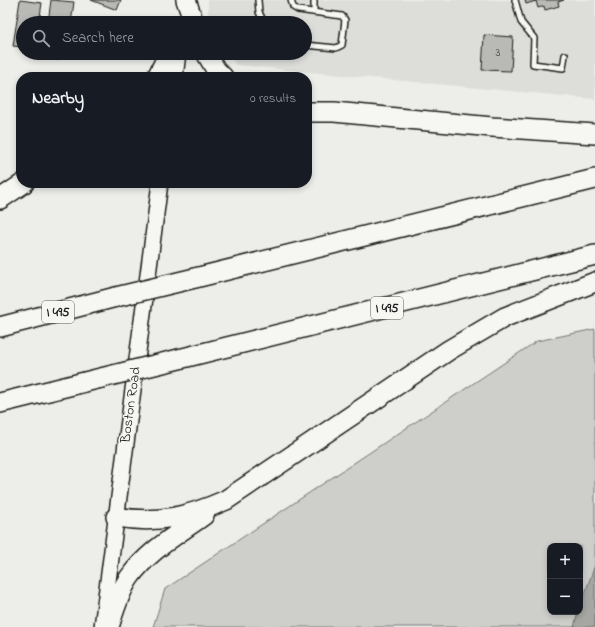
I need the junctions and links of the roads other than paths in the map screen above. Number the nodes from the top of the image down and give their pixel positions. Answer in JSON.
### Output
{"nodes":[{"id":1,"x":186,"y":0,"type":"edge"},
{"id":2,"x":258,"y":0,"type":"edge"},
{"id":3,"x":291,"y":0,"type":"edge"},
{"id":4,"x":314,"y":0,"type":"edge"},
{"id":5,"x":514,"y":0,"type":"edge"},
{"id":6,"x":314,"y":12,"type":"junction"},
{"id":7,"x":183,"y":16,"type":"edge"},
{"id":8,"x":192,"y":16,"type":"edge"},
{"id":9,"x":261,"y":16,"type":"edge"},
{"id":10,"x":312,"y":46,"type":"edge"},
{"id":11,"x":565,"y":55,"type":"dead end"},
{"id":12,"x":166,"y":60,"type":"edge"},
{"id":13,"x":177,"y":60,"type":"edge"},
{"id":14,"x":210,"y":60,"type":"edge"},
{"id":15,"x":160,"y":72,"type":"edge"},
{"id":16,"x":176,"y":72,"type":"edge"},
{"id":17,"x":218,"y":72,"type":"edge"},
{"id":18,"x":312,"y":111,"type":"edge"},
{"id":19,"x":595,"y":134,"type":"edge"},
{"id":20,"x":595,"y":179,"type":"edge"},
{"id":21,"x":16,"y":188,"type":"edge"},
{"id":22,"x":159,"y":188,"type":"edge"},
{"id":23,"x":0,"y":199,"type":"edge"},
{"id":24,"x":595,"y":255,"type":"edge"},
{"id":25,"x":595,"y":282,"type":"edge"},
{"id":26,"x":0,"y":327,"type":"edge"},
{"id":27,"x":0,"y":403,"type":"edge"},
{"id":28,"x":218,"y":504,"type":"junction"},
{"id":29,"x":116,"y":517,"type":"junction"},
{"id":30,"x":102,"y":627,"type":"edge"},
{"id":31,"x":109,"y":627,"type":"edge"}],
"edges":[{"from":1,"to":7,"type":"main road"},
{"from":1,"to":8,"type":"highway"},
{"from":2,"to":9,"type":"lane"},
{"from":3,"to":6,"type":"lane"},
{"from":4,"to":6,"type":"lane"},
{"from":5,"to":11,"type":"lane"},
{"from":6,"to":10,"type":"lane"},
{"from":12,"to":15,"type":"highway"},
{"from":13,"to":16,"type":"main road"},
{"from":14,"to":17,"type":"highway"},
{"from":18,"to":19,"type":"highway"},
{"from":20,"to":26,"type":"highway","number":"I 495","bridge":true},
{"from":21,"to":23,"type":"highway"},
{"from":22,"to":29,"type":"main road","name":"Boston Road"},
{"from":24,"to":27,"type":"highway","number":"I 495","bridge":true},
{"from":25,"to":28,"type":"highway"},
{"from":28,"to":29,"type":"highway"},
{"from":28,"to":31,"type":"highway"},
{"from":29,"to":30,"type":"main road","name":"Boston Road"}]}
